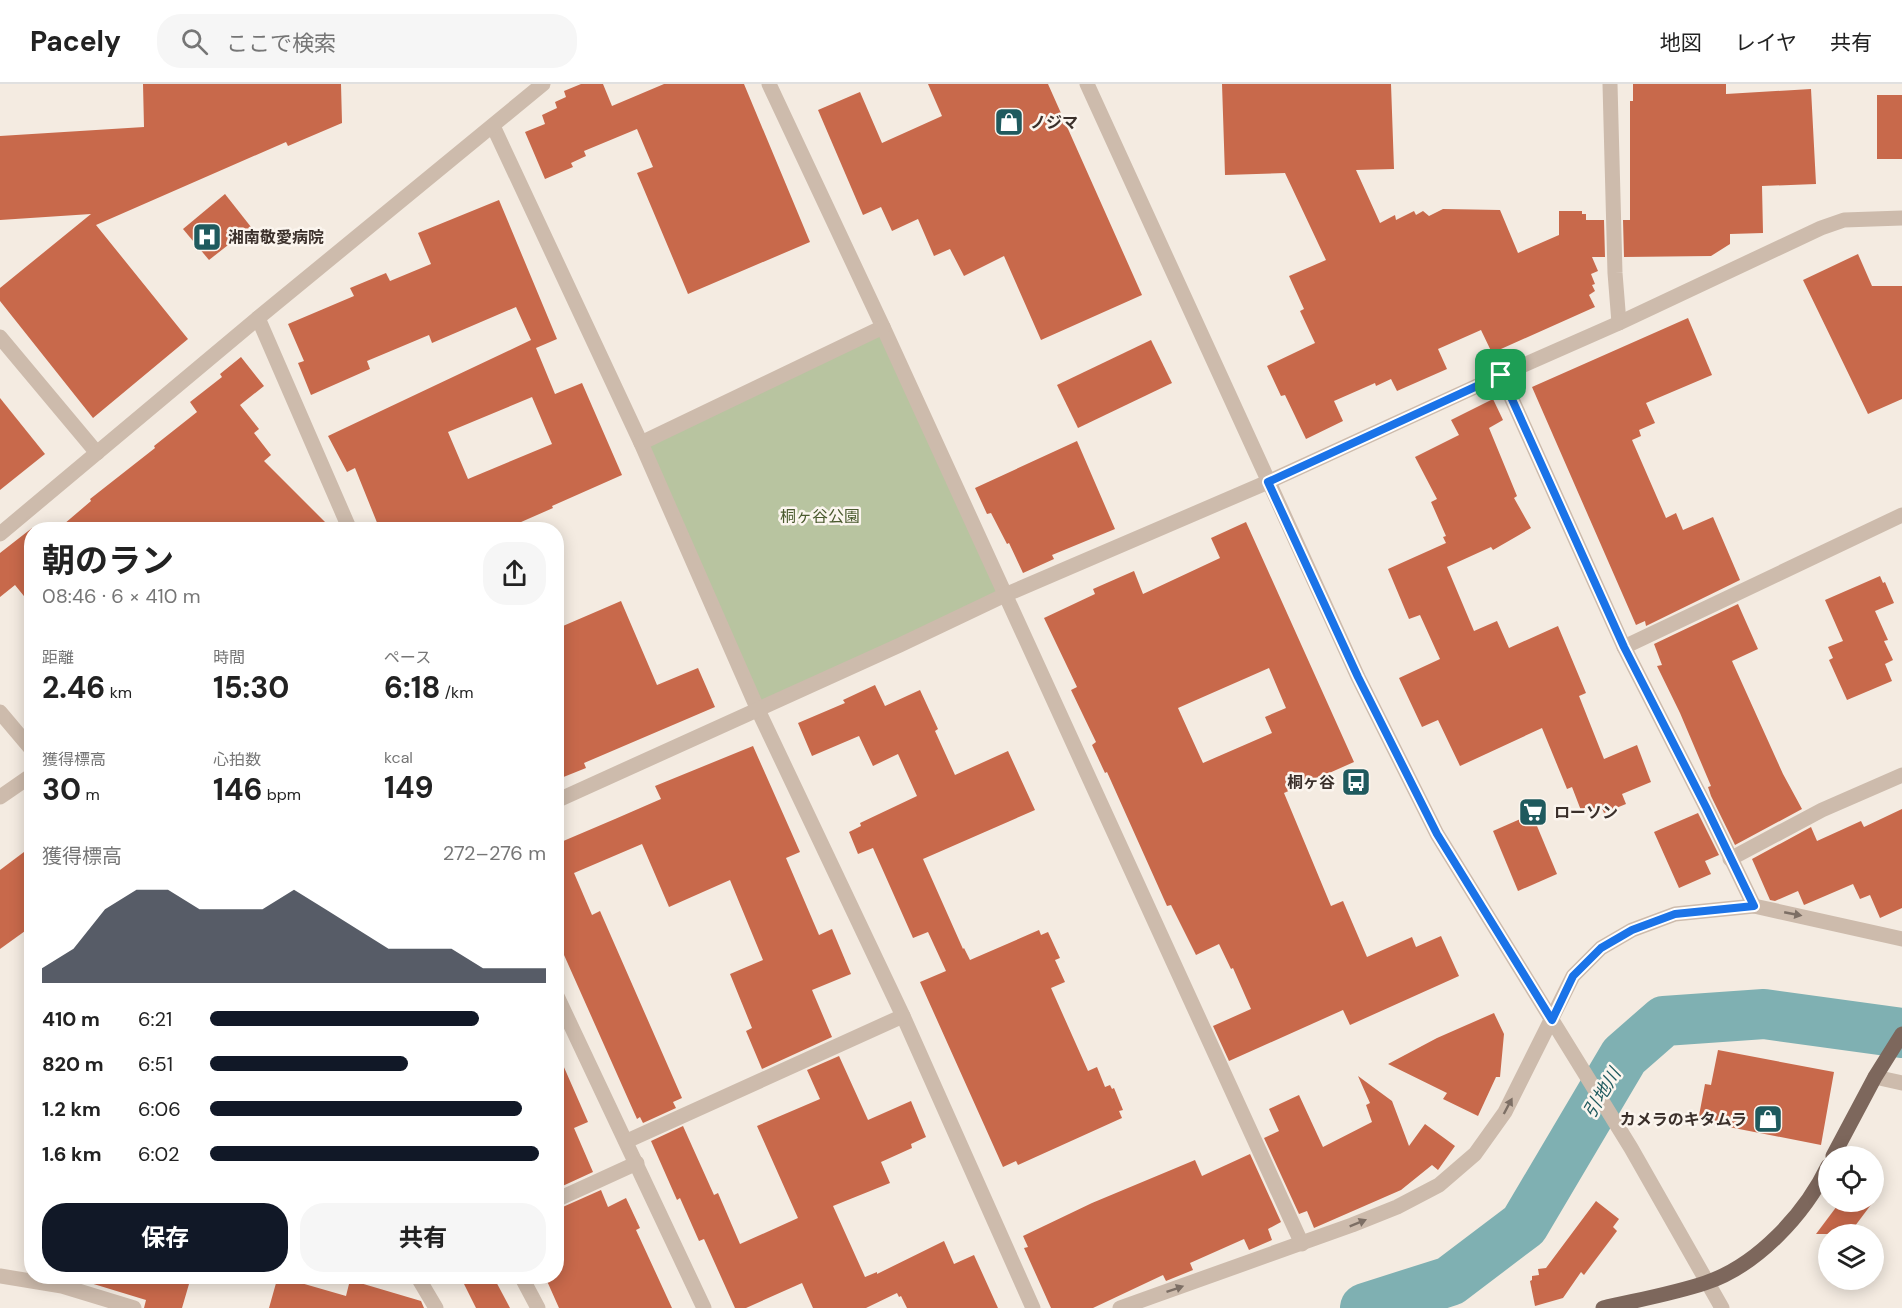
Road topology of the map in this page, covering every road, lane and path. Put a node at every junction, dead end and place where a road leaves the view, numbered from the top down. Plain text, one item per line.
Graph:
1 (543, 84) edge
2 (769, 84) edge
3 (1087, 84) edge
4 (1610, 84) edge
5 (494, 126) junction
6 (1902, 218) edge
7 (258, 318) junction
8 (1619, 323) junction
9 (883, 327) junction
10 (0, 337) edge
11 (1501, 375) junction
12 (641, 443) junction
13 (97, 453) junction
14 (1268, 482) junction
15 (1902, 515) edge
16 (347, 522) edge
17 (0, 534) edge
18 (1005, 595) junction
19 (1624, 647) junction
20 (758, 710) junction
21 (0, 712) edge
22 (24, 740) edge
23 (1902, 774) edge
24 (24, 780) edge
25 (0, 797) edge
26 (564, 797) edge
27 (1730, 859) junction
28 (1754, 906) junction
29 (1902, 939) edge
30 (564, 1011) edge
31 (903, 1016) junction
32 (1552, 1020) junction
33 (1902, 1034) edge
34 (1878, 1073) junction
35 (1902, 1083) edge
36 (627, 1141) junction
37 (1838, 1146) edge
38 (637, 1163) junction
39 (1818, 1184) edge
40 (564, 1196) edge
41 (1302, 1244) junction
42 (0, 1276) edge
43 (24, 1280) edge
44 (1706, 1283) junction
45 (50, 1284) edge
46 (422, 1284) edge
47 (525, 1284) edge
48 (134, 1308) edge
49 (436, 1308) edge
50 (538, 1308) edge
51 (704, 1308) edge
52 (1033, 1308) edge
53 (1120, 1308) edge
54 (1603, 1308) edge
55 (1722, 1308) edge

1 - 5 street
2 - 9 street
3 - 14 street
4 - 8 street
5 - 7 street
5 - 12 street
6 - 8 street
7 - 13 street
7 - 16 street
8 - 11 street
9 - 12 street
9 - 18 street
10 - 13 street
11 - 14 street
11 - 19 street
12 - 20 street
13 - 17 street
14 - 18 street
14 - 32 street
15 - 19 street
18 - 20 street
18 - 41 street
19 - 27 street
20 - 26 street
20 - 31 street
21 - 22 street
23 - 27 street
24 - 25 street
27 - 28 street
28 -> 29 street
28 - 32 street
30 - 36 street
31 - 36 street
31 - 52 street
41 -> 32 street
32 - 44 street
33 - 34 main road
34 - 35 street
34 - 37 main road
36 - 38 street
38 - 40 street
38 - 51 street
39 - 44 main road
53 -> 41 street
42 - 43 street
44 - 54 main road
44 - 55 street
45 - 48 street
46 - 49 street
47 - 50 street

